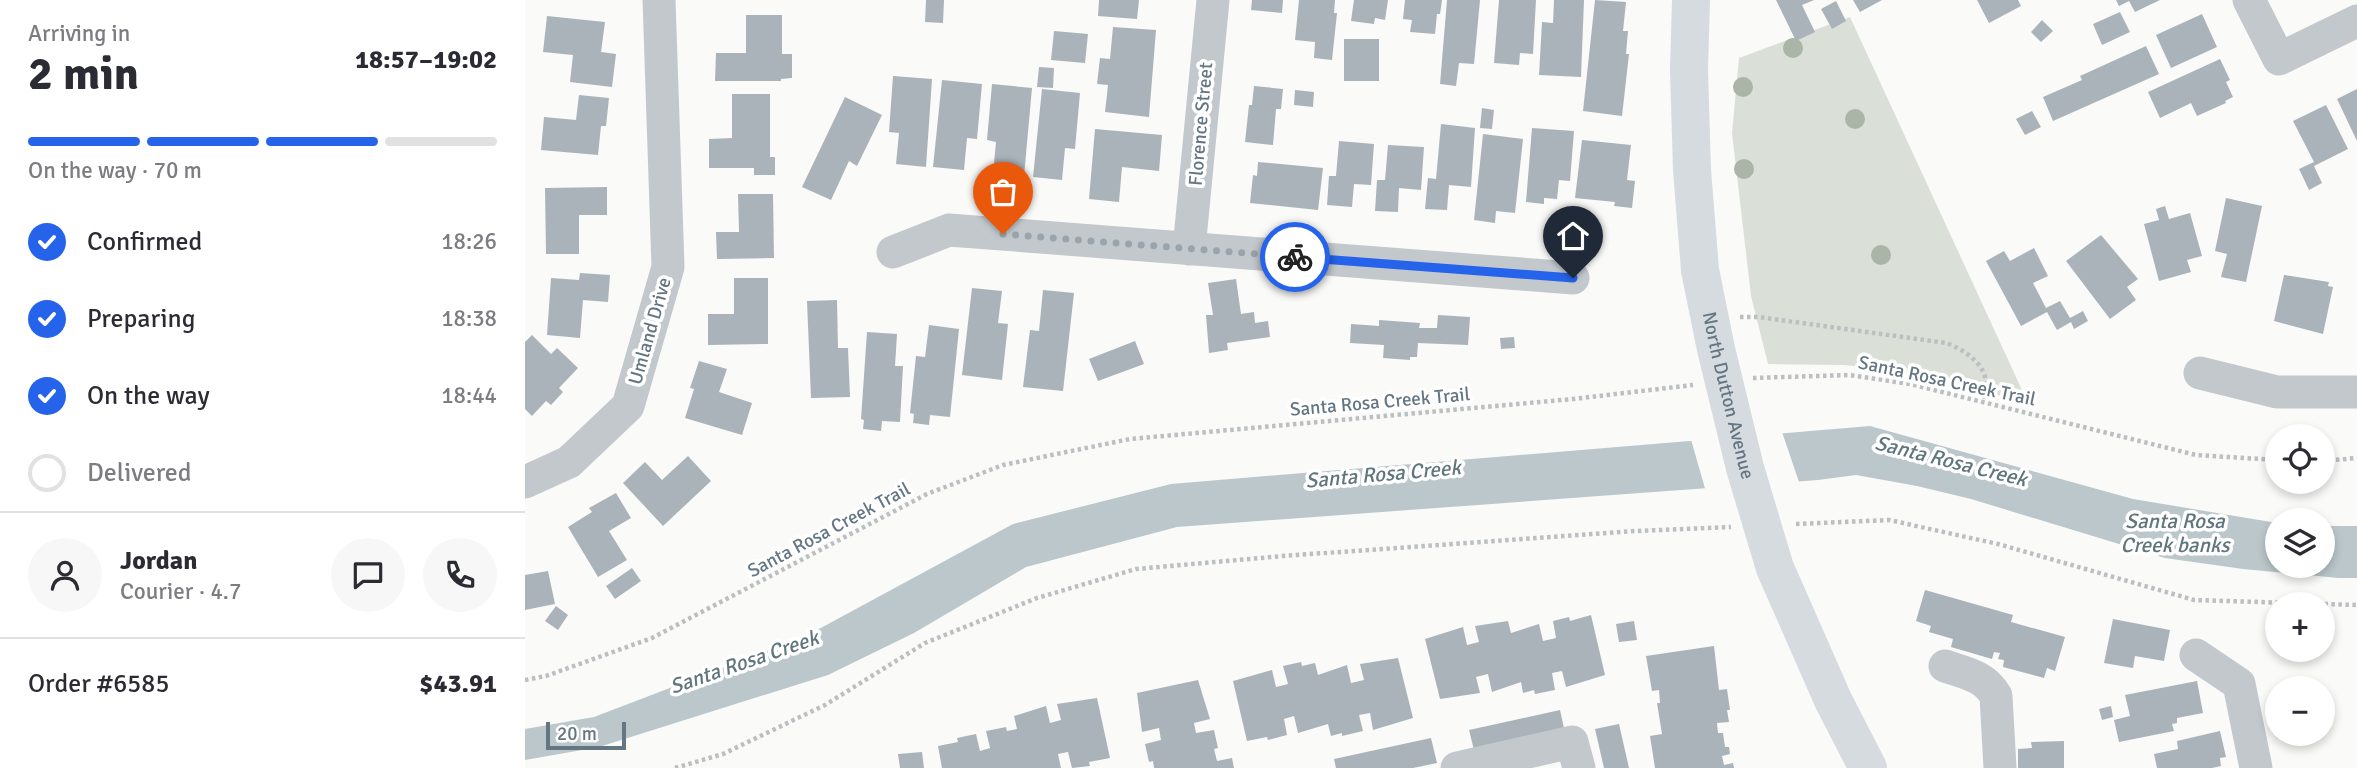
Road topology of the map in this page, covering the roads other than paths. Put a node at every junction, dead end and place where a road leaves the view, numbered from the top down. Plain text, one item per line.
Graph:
1 (659, 0) edge
2 (1213, 0) edge
3 (1691, 0) edge
4 (2249, 0) edge
5 (2357, 21) edge
6 (1189, 249) junction
7 (893, 253) dead end
8 (1573, 278) dead end
9 (2200, 373) dead end
10 (2357, 392) edge
11 (525, 482) edge
12 (2196, 655) dead end
13 (1945, 666) dead end
14 (1457, 768) edge
15 (1579, 768) edge
16 (1868, 768) edge
17 (2000, 768) edge
18 (2256, 768) edge

1 - 11 street, Umland Drive
2 - 6 street, Florence Street
3 - 16 main road, North Dutton Avenue
4 - 5 street
6 - 7 street
6 - 8 street
9 - 10 street
12 - 18 street
13 - 17 street
14 - 15 street

